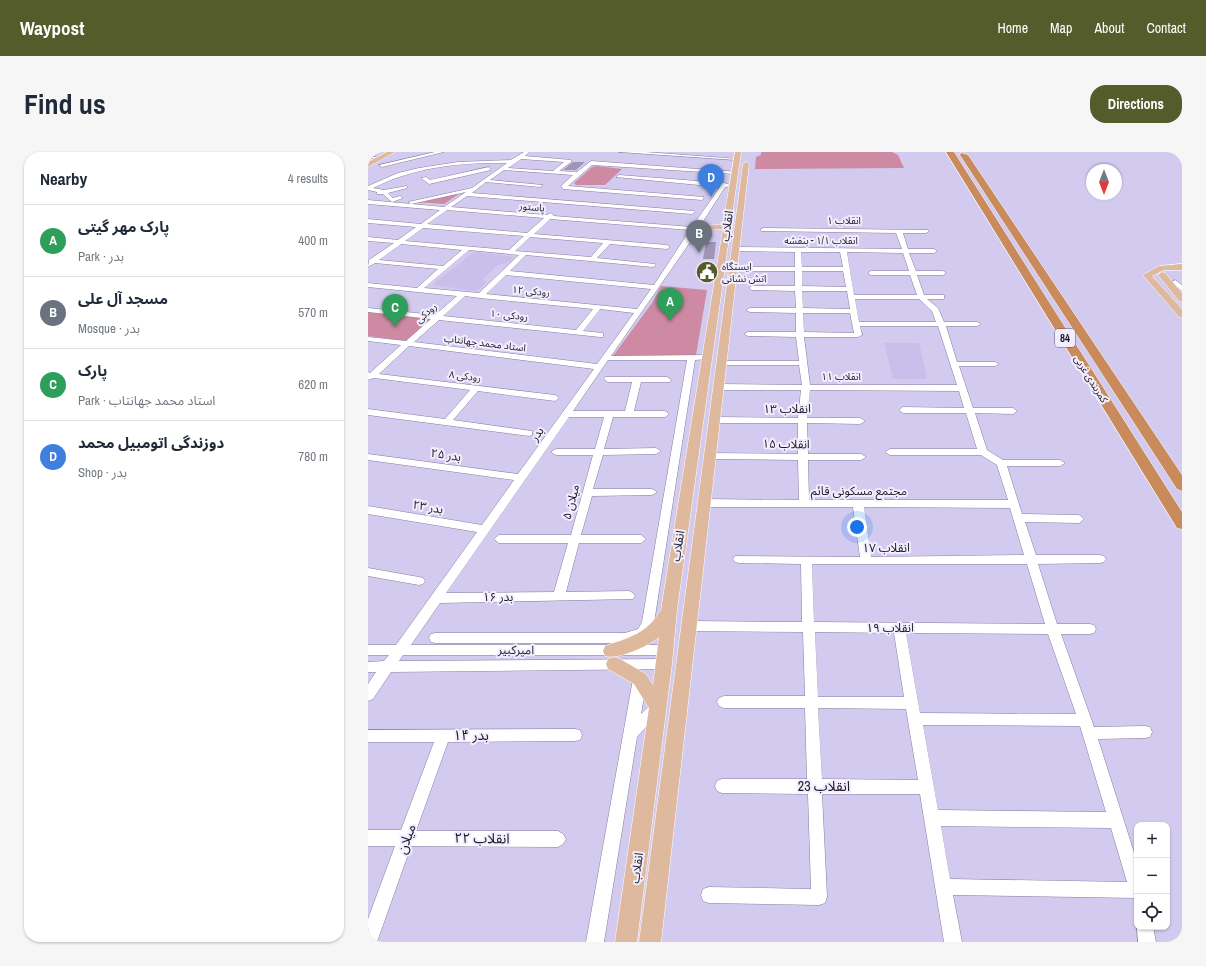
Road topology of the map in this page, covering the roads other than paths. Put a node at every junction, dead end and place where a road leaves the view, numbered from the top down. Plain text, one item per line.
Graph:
1 (393, 152) edge
2 (419, 152) edge
3 (516, 152) edge
4 (950, 152) edge
5 (962, 152) edge
6 (444, 153) edge
7 (524, 153) edge
8 (424, 156) junction
9 (675, 156) junction
10 (616, 157) edge
11 (739, 157) edge
12 (375, 159) edge
13 (404, 160) junction
14 (511, 162) junction
15 (410, 163) dead end
16 (368, 165) edge
17 (632, 165) junction
18 (487, 167) dead end
19 (665, 167) junction
20 (504, 169) junction
21 (555, 172) junction
22 (445, 174) junction
23 (577, 174) junction
24 (424, 178) dead end
25 (486, 181) junction
26 (474, 182) dead end
27 (613, 184) junction
28 (403, 185) dead end
29 (540, 185) dead end
30 (729, 186) junction
31 (368, 188) edge
32 (471, 188) junction
33 (581, 188) junction
34 (440, 190) dead end
35 (384, 192) junction
36 (576, 193) dead end
37 (467, 194) junction
38 (368, 195) edge
39 (413, 196) dead end
40 (570, 198) dead end
41 (702, 198) dead end
42 (642, 201) junction
43 (368, 202) edge
44 (565, 202) junction
45 (399, 204) junction
46 (560, 207) dead end
47 (446, 208) junction
48 (554, 212) dead end
49 (692, 212) dead end
50 (549, 217) junction
51 (368, 221) edge
52 (727, 225) junction
53 (422, 226) junction
54 (694, 229) junction
55 (763, 230) dead end
56 (899, 231) junction
57 (926, 231) dead end
58 (529, 235) junction
59 (368, 239) edge
60 (725, 239) junction
61 (826, 240) junction
62 (401, 242) junction
63 (608, 242) junction
64 (667, 247) dead end
65 (468, 248) junction
66 (735, 249) junction
67 (798, 250) junction
68 (843, 250) junction
69 (906, 250) junction
70 (934, 251) dead end
71 (510, 252) junction
72 (525, 254) junction
73 (592, 260) junction
74 (370, 262) edge
75 (653, 265) dead end
76 (1182, 267) edge
77 (444, 268) junction
78 (753, 269) dead end
79 (798, 269) junction
80 (846, 269) junction
81 (505, 272) junction
82 (1182, 272) edge
83 (871, 273) dead end
84 (914, 273) junction
85 (942, 273) dead end
86 (1147, 275) junction
87 (1162, 275) junction
88 (1175, 282) dead end
89 (368, 285) edge
90 (656, 287) junction
91 (752, 288) dead end
92 (799, 289) junction
93 (1182, 289) edge
94 (418, 290) junction
95 (850, 293) junction
96 (463, 294) junction
97 (480, 296) junction
98 (921, 297) junction
99 (941, 297) dead end
100 (1182, 299) edge
101 (598, 307) junction
102 (371, 310) edge
103 (750, 310) dead end
104 (853, 310) junction
105 (639, 311) junction
106 (799, 311) junction
107 (1182, 315) edge
108 (437, 317) junction
109 (856, 324) junction
110 (941, 324) junction
111 (977, 324) dead end
112 (578, 332) junction
113 (748, 334) dead end
114 (800, 334) junction
115 (600, 335) dead end
116 (368, 339) edge
117 (408, 344) junction
118 (707, 357) junction
119 (606, 358) junction
120 (692, 358) junction
121 (722, 359) junction
122 (803, 359) junction
123 (954, 364) junction
124 (995, 364) dead end
125 (600, 367) junction
126 (369, 377) edge
127 (608, 379) dead end
128 (637, 380) junction
129 (666, 380) dead end
130 (718, 387) junction
131 (806, 387) junction
132 (476, 388) junction
133 (963, 388) junction
134 (555, 398) dead end
135 (700, 403) junction
136 (716, 404) junction
137 (902, 410) dead end
138 (1013, 410) dead end
139 (970, 411) junction
140 (368, 412) edge
141 (567, 414) junction
142 (609, 414) junction
143 (629, 414) junction
144 (665, 414) dead end
145 (714, 420) junction
146 (802, 421) junction
147 (860, 421) dead end
148 (446, 422) junction
149 (529, 433) dead end
150 (1155, 444) junction
151 (656, 451) dead end
152 (556, 452) dead end
153 (598, 452) junction
154 (890, 452) dead end
155 (983, 452) junction
156 (710, 456) junction
157 (368, 457) edge
158 (803, 457) junction
159 (861, 457) dead end
160 (1060, 463) dead end
161 (1000, 464) junction
162 (1182, 465) edge
163 (521, 478) junction
164 (1182, 486) edge
165 (587, 492) junction
166 (652, 492) dead end
167 (704, 503) junction
168 (804, 503) junction
169 (858, 504) junction
170 (1014, 504) junction
171 (368, 510) edge
172 (1019, 518) junction
173 (1079, 519) dead end
174 (1182, 524) edge
175 (485, 529) junction
176 (499, 539) dead end
177 (575, 539) junction
178 (641, 539) dead end
179 (739, 559) dead end
180 (1100, 559) dead end
181 (806, 560) junction
182 (866, 561) junction
183 (1032, 561) junction
184 (368, 572) edge
185 (419, 581) dead end
186 (629, 596) dead end
187 (559, 597) junction
188 (437, 598) junction
189 (669, 610) junction
190 (689, 626) junction
191 (807, 627) junction
192 (899, 628) junction
193 (1052, 629) junction
194 (1090, 629) dead end
195 (435, 638) dead end
196 (400, 649) junction
197 (368, 650) edge
198 (664, 657) junction
199 (612, 658) junction
200 (389, 666) junction
201 (368, 667) edge
202 (640, 679) junction
203 (368, 695) edge
204 (724, 702) dead end
205 (810, 703) junction
206 (912, 703) junction
207 (658, 707) junction
208 (915, 720) junction
209 (1087, 726) junction
210 (1145, 732) dead end
211 (631, 734) junction
212 (575, 735) dead end
213 (368, 736) edge
214 (443, 736) junction
215 (722, 786) dead end
216 (814, 786) junction
217 (926, 787) junction
218 (932, 818) junction
219 (1117, 820) junction
220 (407, 837) junction
221 (368, 838) edge
222 (558, 839) dead end
223 (1134, 879) edge
224 (944, 887) junction
225 (1134, 889) edge
226 (709, 895) dead end
227 (1145, 930) edge
228 (368, 942) edge
229 (596, 942) edge
230 (626, 942) edge
231 (650, 942) edge
232 (953, 942) edge
233 (1147, 942) edge

1 - 12 main road
1 - 13 street
2 - 8 street
3 - 7 street
4 - 174 highway, کمربندی غربی / 84
5 - 150 highway, کمربندی غربی / 84
6 - 8 street
7 - 14 street
7 - 21 street
8 - 13 street
8 - 22 street
9 - 10 street
9 - 11 street
9 - 19 street
10 - 17 street
10 - 23 street
11 - 19 street
11 - 30 main road, انقلاب
11 - 66 main road, انقلاب
12 - 13 street
12 - 16 main road
13 - 15 street
14 - 20 street
14 - 22 street
14 - 32 street
17 - 19 street
17 - 27 street
18 - 22 street
20 - 21 street
20 - 25 street
21 - 23 street
22 - 24 street
22 - 31 street
23 - 33 street
25 - 29 street
25 - 37 street
26 - 34 street
27 - 30 street
27 - 33 street
27 - 42 street
28 - 35 street
30 - 52 main road, انقلاب
30 - 54 street, بدر
31 - 35 street
32 - 45 street
32 - 47 street
33 - 36 street
35 - 38 street
35 - 39 street
37 - 44 street
37 - 47 street
40 - 44 street
41 - 42 street
42 - 44 street
42 - 49 street
43 - 45 street, پاستور
44 - 46 street
45 - 47 street, پاستور
47 - 50 street, پاستور
47 - 53 street
48 - 50 street
50 - 54 street, پاستور
50 - 58 street
51 - 53 street
52 - 54 main road
52 - 60 main road, انقلاب
53 - 58 street
53 - 62 street
54 - 60 main road
54 - 90 street, بدر
55 - 61 street, انقلاب ۱
56 - 57 street, انقلاب ۱
56 - 61 street, انقلاب ۱
56 - 69 street
58 - 63 street
58 - 71 street
59 - 62 street
60 - 118 main road, انقلاب
61 - 67 street, انقلاب ۱/۱ - بنفشه
61 - 68 street, انقلاب ۱/۱ - بنفشه
62 - 65 street
62 - 74 street
63 - 64 street
63 - 73 street
65 - 71 street
65 - 77 street
66 - 67 street, انقلاب ۱/۱ - بنفشه
66 - 121 main road, انقلاب
67 - 79 street
68 - 69 street, انقلاب ۱/۱ - بنفشه
68 - 80 street
69 - 70 street, انقلاب ۱/۱ - بنفشه
69 - 84 street
71 - 72 street
72 - 73 street
72 - 81 street
73 - 75 street
74 - 77 street
76 - 86 main road
77 - 94 street
78 - 79 street
79 - 80 street
79 - 92 street
80 - 95 street
81 - 90 street
81 - 97 street
82 - 87 main road
83 - 84 street
84 - 85 street
84 - 98 street
86 - 87 main road
86 - 107 main road
87 - 100 main road
88 - 93 street
89 - 94 street, رودکی ۱۲
90 - 105 street, بدر
91 - 92 street
92 - 95 street
92 - 106 street
94 - 96 street, رودکی ۱۲
95 - 98 street
95 - 104 street
96 - 97 street, رودکی ۱۲
96 - 108 street, رودکی
97 - 101 street, رودکی ۱۲
98 - 99 street
98 - 110 street
101 - 105 street, رودکی ۱۲
101 - 112 street
102 - 108 street, رودکی ۱۰
103 - 106 street
104 - 106 street
104 - 109 street
105 - 119 street, بدر
106 - 114 street
108 - 112 street, رودکی ۱۰
108 - 117 street, رودکی
109 - 110 street
109 - 114 street
110 - 111 street
110 - 123 street
112 - 115 street, رودکی ۱۰
113 - 114 street
114 - 122 street
116 - 117 street, استاد محمد جهانتاب
117 - 125 street, استاد محمد جهانتاب
117 - 126 street, رودکی
118 - 120 street
118 - 135 main road, انقلاب
119 - 120 street
119 - 125 street, بدر
120 - 195 street
121 - 122 street
121 - 130 main road, انقلاب
122 - 131 street
123 - 124 street
123 - 133 street
125 - 141 street, بدر
126 - 132 street, رودکی ۸
127 - 128 street
128 - 129 street
128 - 143 street
130 - 131 street, انقلاب ۱۱
130 - 136 main road, انقلاب
131 - 133 street, انقلاب ۱۱
131 - 146 street
132 - 134 street, رودکی ۸
132 - 148 street
133 - 139 street
135 - 136 main road
135 - 189 main road, انقلاب
136 - 145 main road, انقلاب
137 - 139 street
138 - 139 street
139 - 155 street
140 - 148 street
141 - 142 street
141 - 163 street, بدر
142 - 143 street
142 - 153 street, میلان ۵
143 - 144 street
145 - 146 street, انقلاب ۱۳
145 - 156 main road, انقلاب
146 - 147 street, انقلاب ۱۳
146 - 158 street
148 - 149 street
150 - 162 highway
150 - 164 highway, کمربندی غربی / 84
151 - 153 street
152 - 153 street
153 - 165 street, میلان ۵
154 - 155 street
155 - 161 street
156 - 158 street, انقلاب ۱۵
156 - 167 main road, انقلاب
157 - 163 street, بدر ۲۵
158 - 159 street, انقلاب ۱۵
158 - 168 street
160 - 161 street
161 - 170 street
163 - 175 street, بدر
165 - 166 street
165 - 177 street, میلان ۵
167 - 168 street, مجتمع مسکونی قائم
167 - 190 main road, انقلاب
168 - 169 street, مجتمع مسکونی قائم
169 - 170 street, مجتمع مسکونی قائم
169 - 182 street
170 - 172 street
171 - 175 street, بدر ۲۳
172 - 173 street
172 - 183 street
175 - 188 street, بدر
176 - 177 street
177 - 178 street
177 - 187 street, میلان ۵
179 - 181 street, انقلاب ۱۷
180 - 183 street, انقلاب ۱۷
181 - 182 street, انقلاب ۱۷
181 - 191 street
182 - 183 street, انقلاب ۱۷
183 - 193 street
184 - 185 street
186 - 187 street, بدر ۱۶
187 - 188 street, بدر ۱۶
188 - 196 street, بدر
189 - 198 main road, انقلاب
189 - 199 main road
190 - 191 street, انقلاب ۱۹
190 - 231 main road, انقلاب
191 - 192 street, انقلاب ۱۹
191 - 205 street
192 - 193 street, انقلاب ۱۹
192 - 206 street
193 - 194 street, انقلاب ۱۹
193 - 209 street
196 - 197 street, امیرکبیر
196 - 199 street, امیرکبیر
196 - 200 street, بدر
198 - 199 street, امیرکبیر
198 - 207 main road, انقلاب
199 - 200 street, امیرکبیر
199 - 202 main road
200 - 201 street, امیرکبیر
200 - 203 street, بدر
202 - 207 main road
202 - 211 street
204 - 205 street
205 - 206 street
205 - 216 street
206 - 208 street
207 - 211 street
207 - 230 main road, انقلاب
208 - 209 street
208 - 217 street
209 - 210 street
209 - 219 street
211 - 229 street
212 - 214 street, بدر ۱۴
213 - 214 street, بدر ۱۴
214 - 220 street, میلان
215 - 216 street, انقلاب 23
216 - 217 street, انقلاب 23
216 - 226 street
217 - 218 street
218 - 219 street
218 - 224 street
219 - 223 street
220 - 221 street, انقلاب ۲۲
220 - 222 street, انقلاب ۲۲
220 - 228 street, میلان
224 - 225 street
224 - 232 street
227 - 233 street

